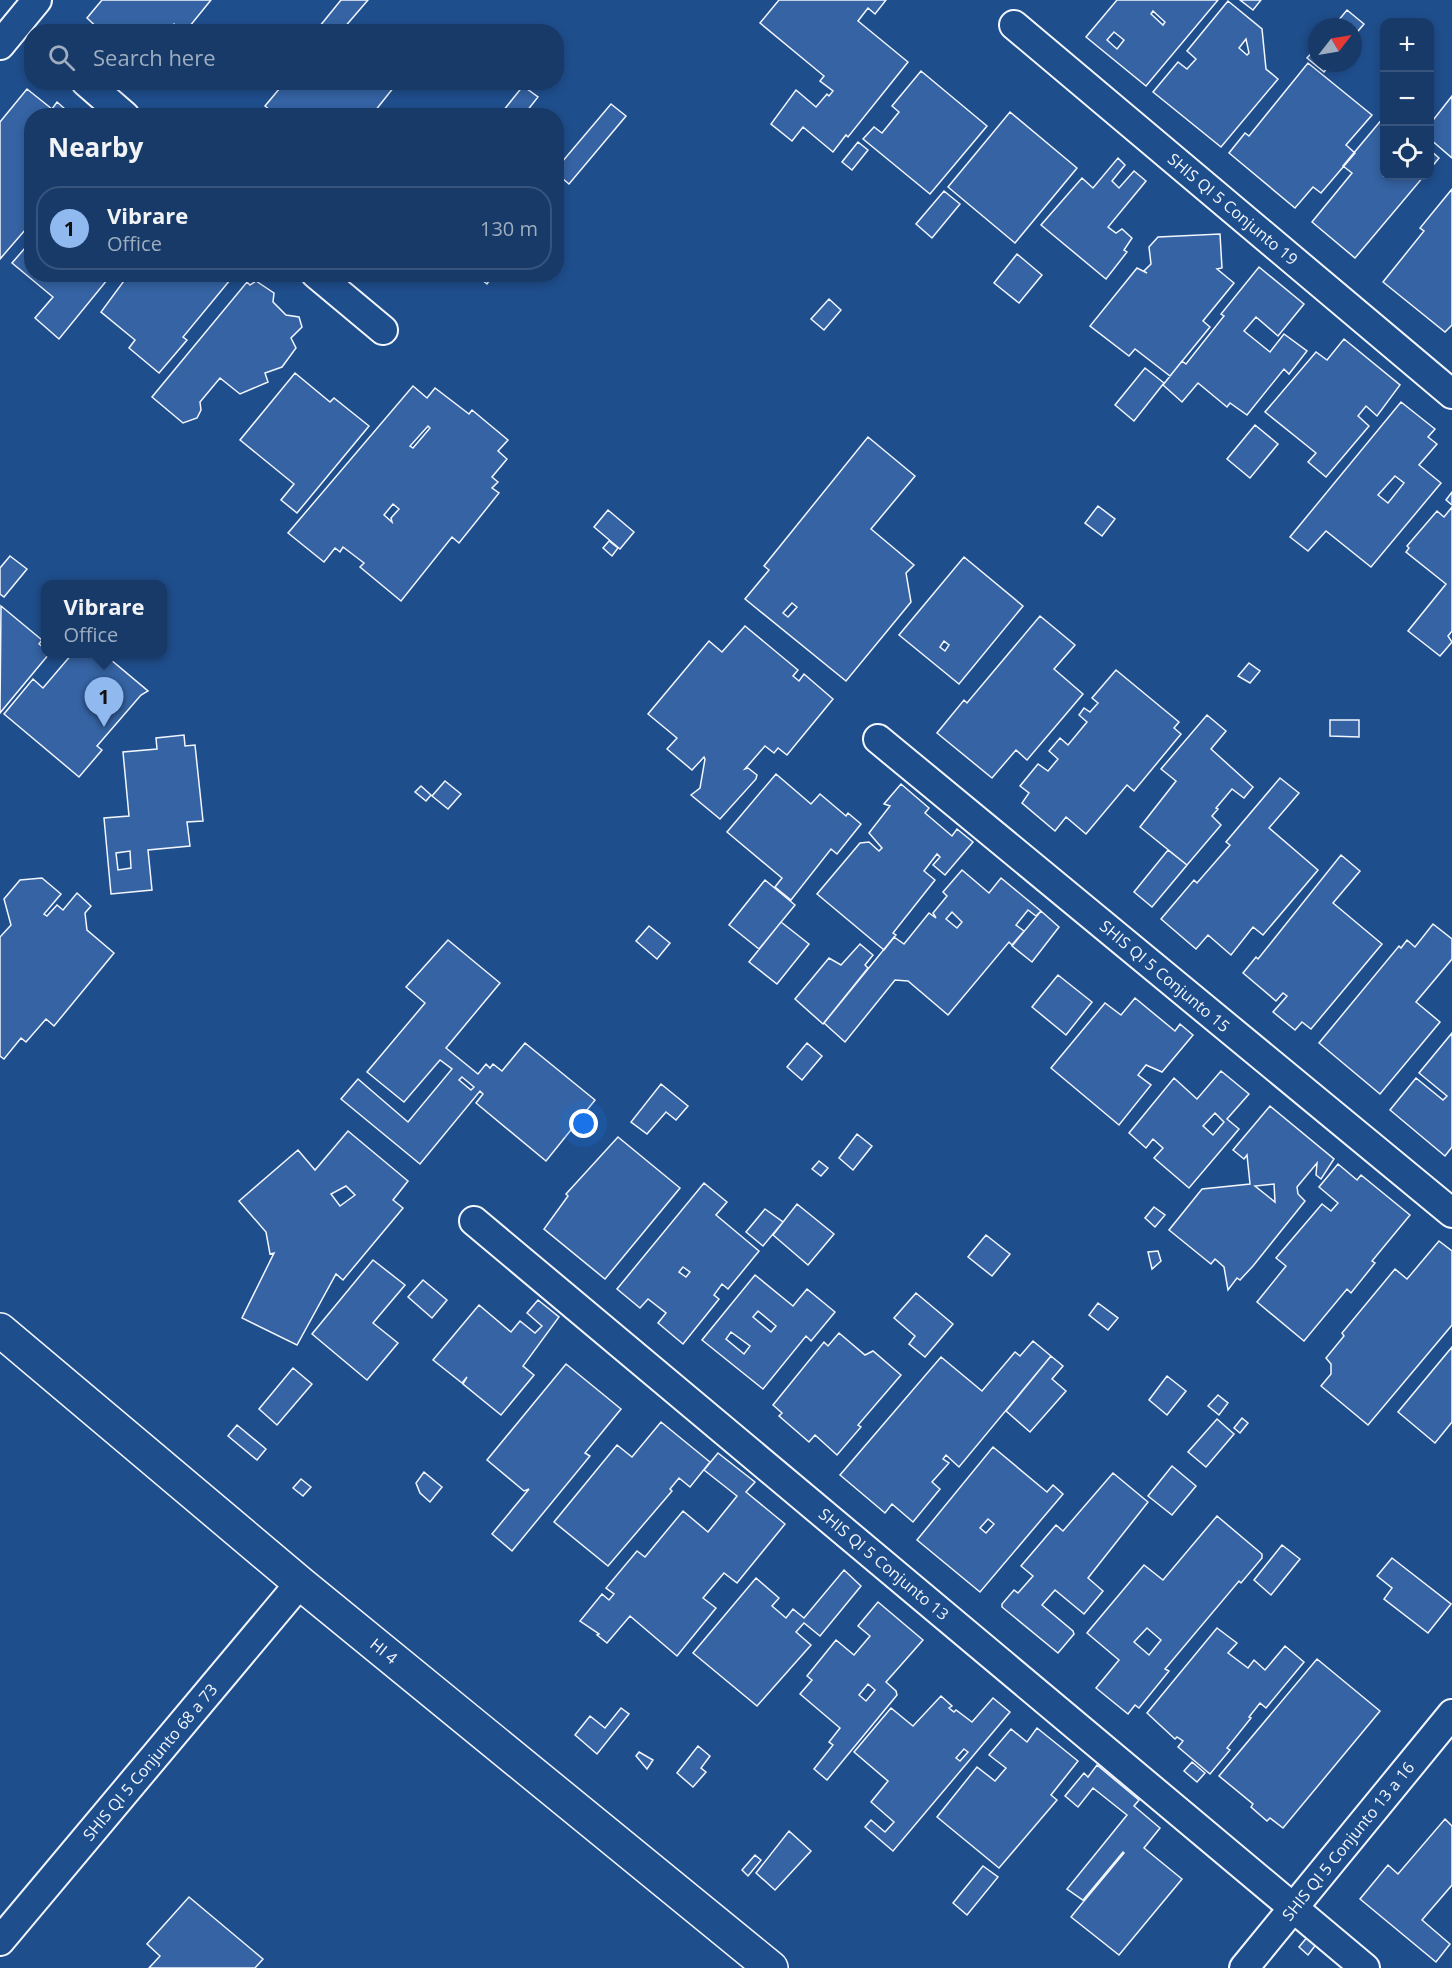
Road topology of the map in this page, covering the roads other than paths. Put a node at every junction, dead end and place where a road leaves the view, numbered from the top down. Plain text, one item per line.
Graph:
1 (37, 0) edge
2 (1014, 25) dead end
3 (16, 36) edge
4 (95, 90) edge
5 (116, 108) edge
6 (326, 282) edge
7 (383, 330) dead end
8 (1452, 394) edge
9 (878, 739) dead end
10 (1452, 1213) edge
11 (474, 1221) dead end
12 (0, 1330) edge
13 (300, 1583) junction
14 (1452, 1714) edge
15 (1293, 1908) junction
16 (0, 1941) edge
17 (771, 1968) edge
18 (1244, 1968) edge
19 (1365, 1968) edge

1 - 3 street
2 - 8 street, SHIS QI 5 Conjunto 19
4 - 5 street
6 - 7 street
9 - 10 street, SHIS QI 5 Conjunto 15
11 - 15 street, SHIS QI 5 Conjunto 13
12 - 13 street, HI 4
13 - 16 street, SHIS QI 5 Conjunto 68 a 73
13 - 17 street, HI 4
14 - 15 street, SHIS QI 5 Conjunto 13 a 16
15 - 18 street, SHIS QI 5 Conjunto 13 a 16
15 - 19 street, SHIS QI 5 Conjunto 13

